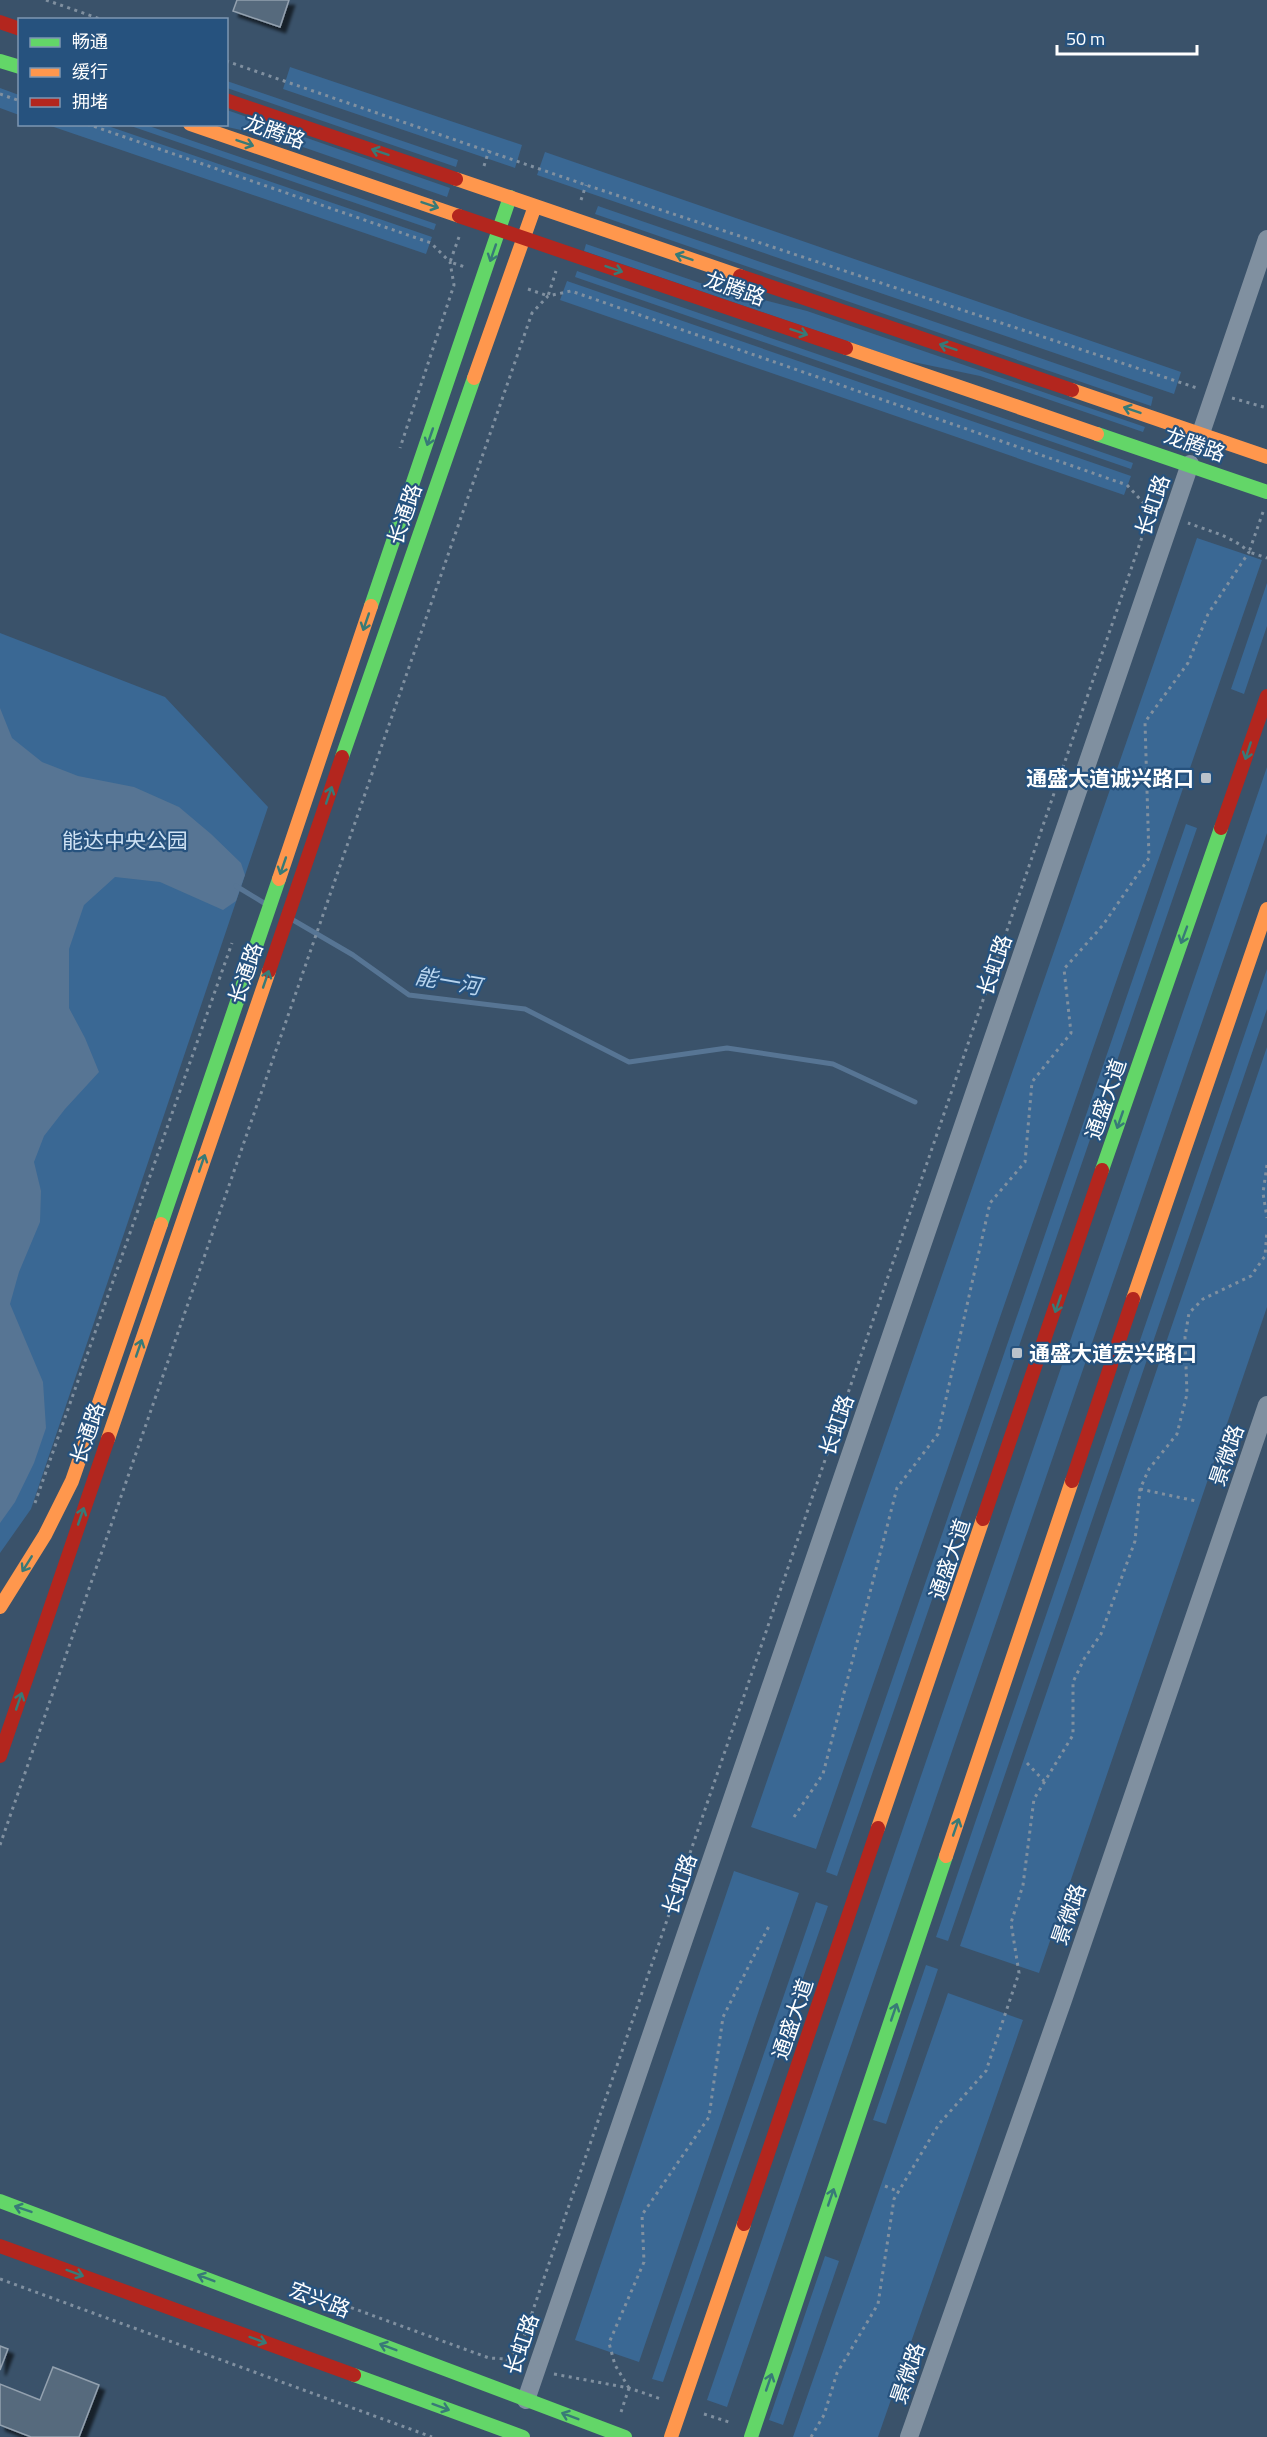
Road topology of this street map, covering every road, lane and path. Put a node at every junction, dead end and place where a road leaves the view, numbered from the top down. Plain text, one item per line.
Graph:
1 (46, 0) edge
2 (97, 18) edge
3 (0, 22) edge
4 (18, 27) edge
5 (0, 61) edge
6 (228, 62) edge
7 (18, 66) edge
8 (0, 94) edge
9 (18, 100) edge
10 (228, 101) edge
11 (93, 126) edge
12 (196, 126) edge
13 (510, 197) junction
14 (534, 206) junction
15 (501, 229) junction
16 (524, 238) junction
17 (1267, 239) edge
18 (1199, 388) dead end
19 (1221, 395) dead end
20 (1267, 408) edge
21 (1201, 433) junction
22 (398, 453) dead end
23 (1267, 457) edge
24 (1190, 464) junction
25 (1267, 492) edge
26 (1263, 509) dead end
27 (1151, 511) junction
28 (1161, 514) dead end
29 (1182, 522) dead end
30 (1249, 552) junction
31 (1267, 558) edge
32 (1267, 696) edge
33 (1267, 909) edge
34 (235, 935) dead end
35 (1267, 1165) edge
36 (1267, 1218) edge
37 (1267, 1231) edge
38 (1267, 1405) edge
39 (1262, 1438) edge
40 (1140, 1489) junction
41 (1196, 1501) dead end
42 (33, 1508) dead end
43 (0, 1607) edge
44 (0, 1756) edge
45 (1027, 1764) dead end
46 (1044, 1781) junction
47 (794, 1817) dead end
48 (0, 1845) edge
49 (770, 1924) dead end
50 (885, 2187) dead end
51 (897, 2191) junction
52 (0, 2201) edge
53 (0, 2246) edge
54 (0, 2279) edge
55 (334, 2302) dead end
56 (506, 2359) junction
57 (537, 2369) junction
58 (526, 2400) junction
59 (517, 2436) edge
60 (432, 2437) edge
61 (625, 2437) edge
62 (671, 2437) edge
63 (751, 2437) edge
64 (811, 2437) edge
65 (909, 2437) edge

1 - 2 path
3 - 4 main road
5 - 7 main road
6 - 18 path
8 - 9 path
13 -> 10 main road, 龙腾路
11 - 22 path
12 -> 15 main road, 龙腾路
13 - 14 main road, 龙腾路
13 - 15 main road, 长通路
14 - 16 main road, 长通路
21 -> 14 main road, 龙腾路
15 - 16 main road, 龙腾路
15 -> 43 main road, 长通路
16 -> 24 main road, 龙腾路
44 -> 16 main road, 长通路
17 - 21 street
19 - 20 path
21 - 23 main road, 龙腾路
24 - 25 main road, 龙腾路
24 - 57 street, 长虹路
26 - 30 path
27 - 28 path
27 - 48 path
27 - 56 path
29 - 30 path
30 - 31 path
30 - 47 path
32 -> 62 main road, 通盛大道
63 -> 33 main road
34 - 42 path
35 - 36 path
37 - 40 path
38 - 39 street, 景微路
39 - 65 street, 景微路
40 - 41 path
40 - 46 path
45 - 46 path
46 - 51 path
49 - 57 path
50 - 51 path
51 - 64 path
58 -> 52 main road, 宏兴路
53 -> 59 main road
54 - 60 path
55 - 56 path
56 - 57 path
57 - 58 street, 长虹路
61 -> 58 main road, 宏兴路

